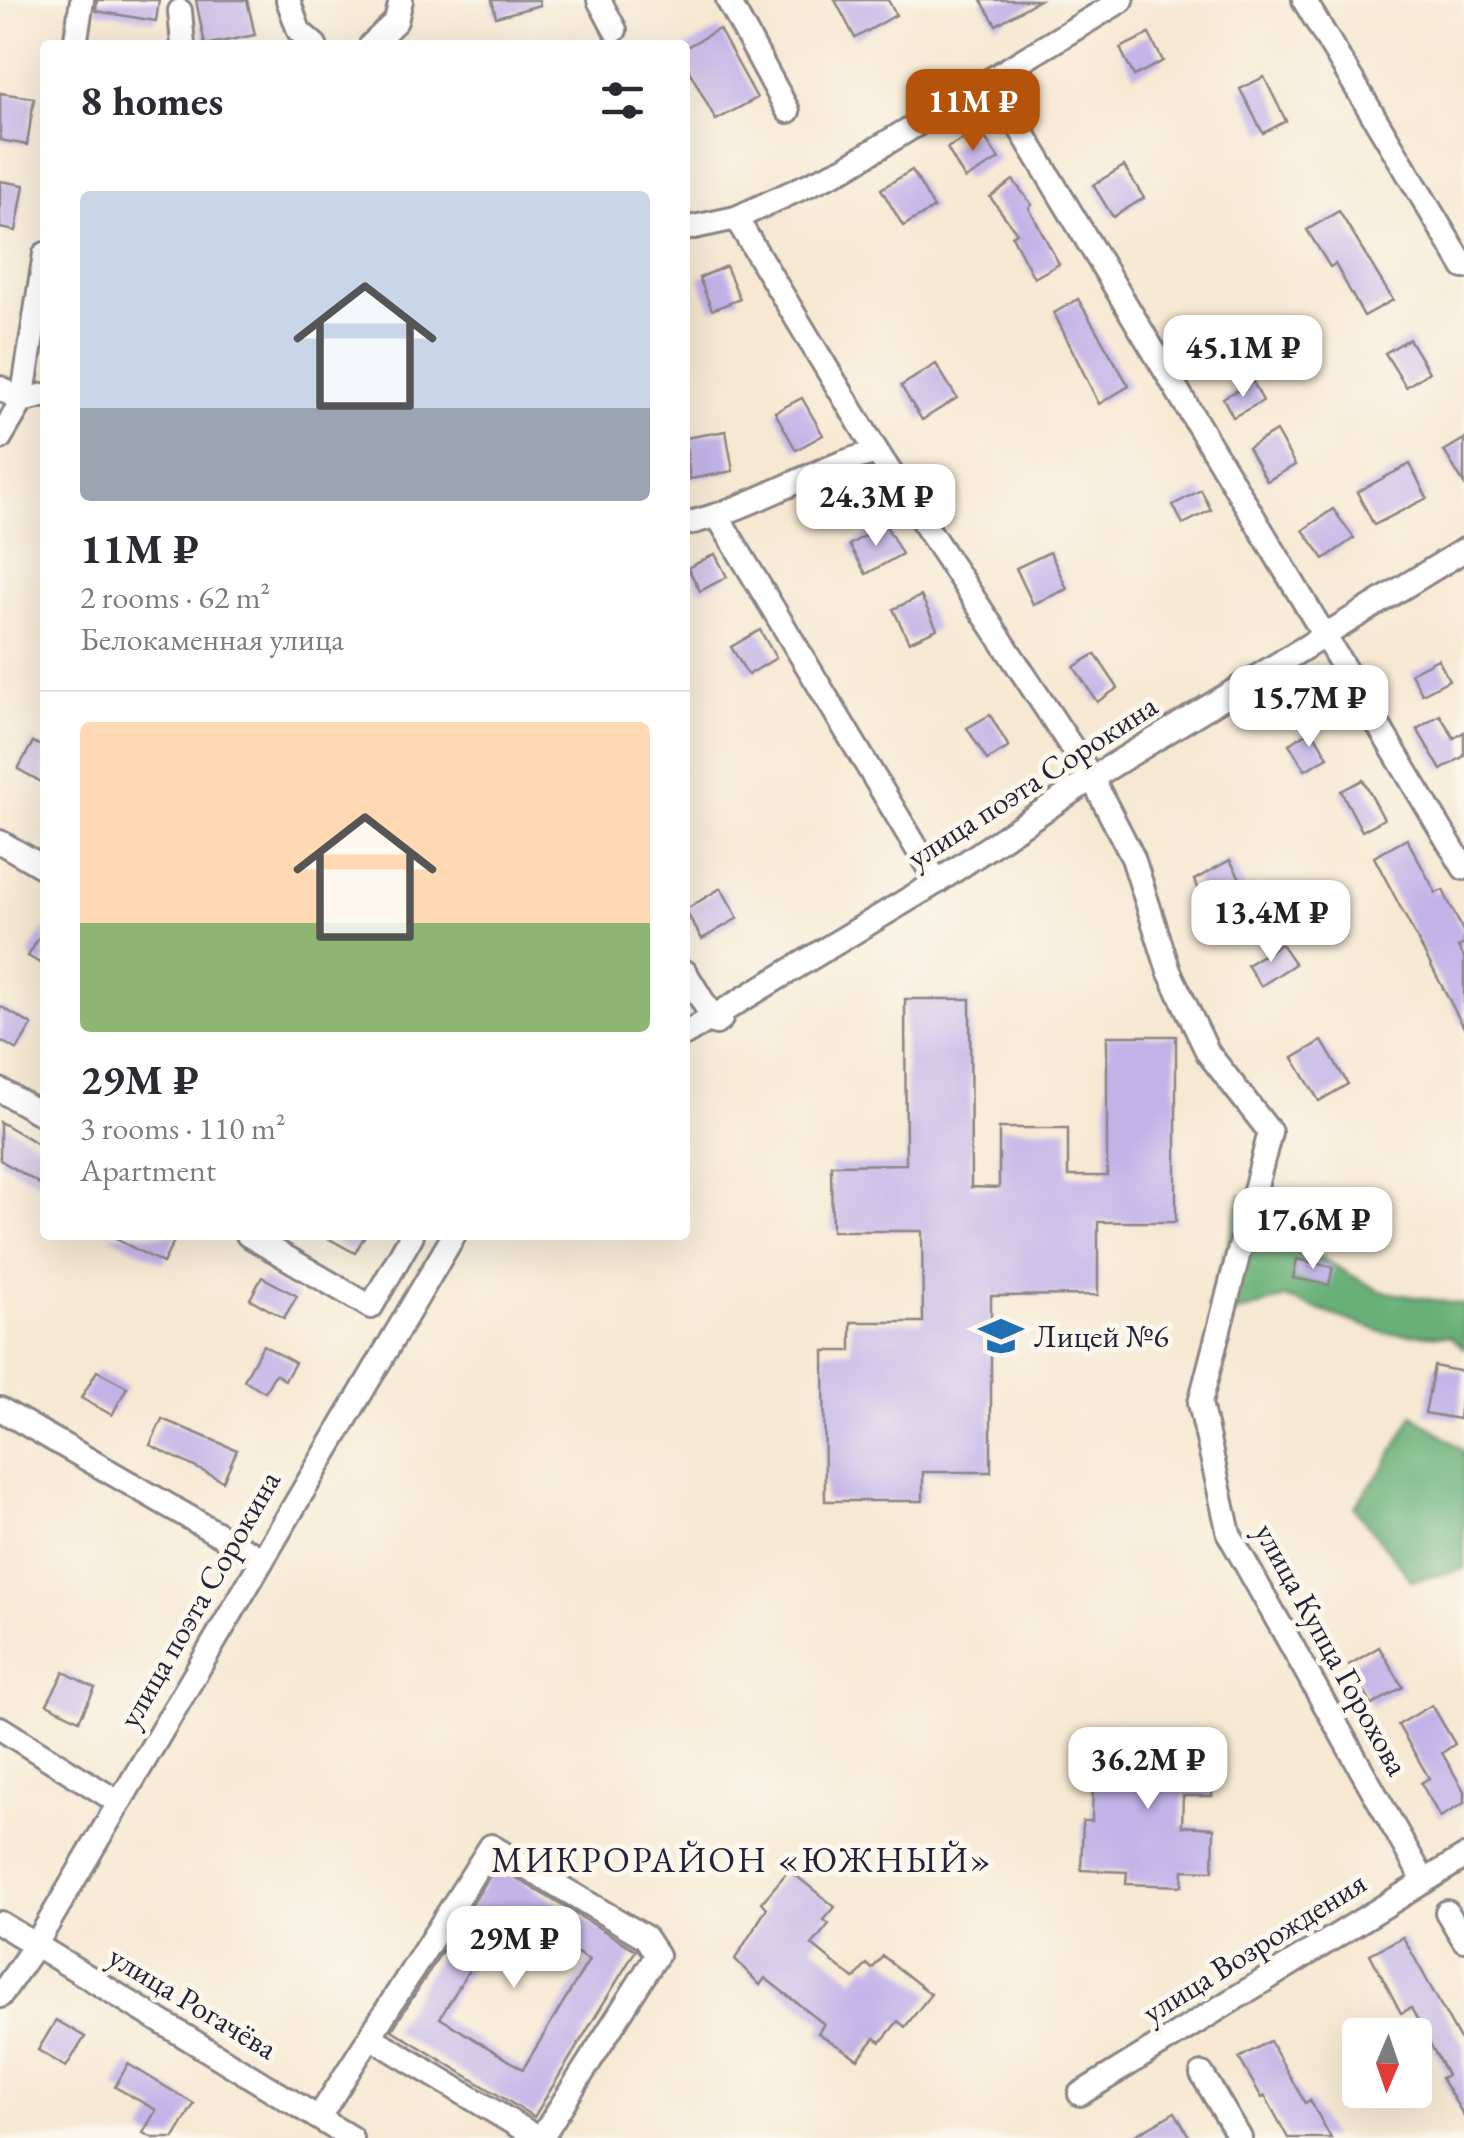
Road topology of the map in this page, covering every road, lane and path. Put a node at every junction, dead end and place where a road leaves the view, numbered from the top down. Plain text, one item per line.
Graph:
1 (82, 0) edge
2 (288, 0) edge
3 (401, 0) edge
4 (599, 0) edge
5 (728, 0) edge
6 (1304, 0) edge
7 (1112, 3) edge
8 (180, 11) dead end
9 (615, 30) dead end
10 (76, 40) edge
11 (183, 40) edge
12 (310, 40) edge
13 (376, 40) edge
14 (990, 80) junction
15 (788, 111) dead end
16 (736, 218) junction
17 (690, 228) edge
18 (1464, 267) edge
19 (40, 319) edge
20 (0, 388) edge
21 (34, 398) edge
22 (0, 438) edge
23 (876, 452) junction
24 (718, 517) junction
25 (690, 523) edge
26 (1464, 550) edge
27 (1324, 636) junction
28 (1092, 778) junction
29 (0, 842) edge
30 (40, 865) edge
31 (1464, 868) edge
32 (937, 882) junction
33 (690, 980) edge
34 (733, 1008) junction
35 (690, 1031) edge
36 (0, 1090) edge
37 (40, 1113) edge
38 (257, 1240) edge
39 (409, 1240) edge
40 (451, 1240) edge
41 (0, 1410) edge
42 (260, 1558) junction
43 (0, 1728) edge
44 (118, 1802) junction
45 (1464, 1857) edge
46 (1424, 1880) junction
47 (1447, 1912) dead end
48 (0, 1923) edge
49 (1464, 1940) edge
50 (36, 1944) junction
51 (0, 1996) edge
52 (372, 2038) junction
53 (1202, 2074) dead end
54 (1080, 2094) dead end
55 (319, 2118) junction
56 (351, 2138) edge
57 (539, 2138) edge
58 (1240, 2138) edge

1 - 10 street
2 - 12 street
3 - 13 street
4 - 9 street
5 - 15 street
6 - 18 street
7 - 14 street
8 - 11 street
14 - 16 street
14 - 27 street
16 - 17 street
16 - 23 street, улица Купца Горохова
19 - 21 street
20 - 21 street
21 - 22 street
23 - 24 street
23 - 28 street, улица Купца Горохова
24 - 25 street
24 - 32 street
26 - 27 street, улица поэта Сорокина
27 - 28 street, улица поэта Сорокина
27 - 31 street
28 - 32 street, улица поэта Сорокина
28 - 46 street, улица Купца Горохова
29 - 30 street
32 - 34 street, улица поэта Сорокина
33 - 34 street
34 - 35 street, улица поэта Сорокина
36 - 37 street
38 - 39 street
40 - 42 street, улица поэта Сорокина
41 - 42 street
42 - 44 street, улица поэта Сорокина
43 - 44 street
44 - 50 street, улица поэта Сорокина
45 - 46 street, улица Возрождения
46 - 54 street, улица Возрождения
47 - 49 street
48 - 50 street, улица Рогачёва
50 - 51 street, улица поэта Сорокина
50 - 55 street, улица Рогачёва
52 - 55 street
52 - 57 street
52 - 57 street
53 - 58 street
55 - 56 street, улица Рогачёва

